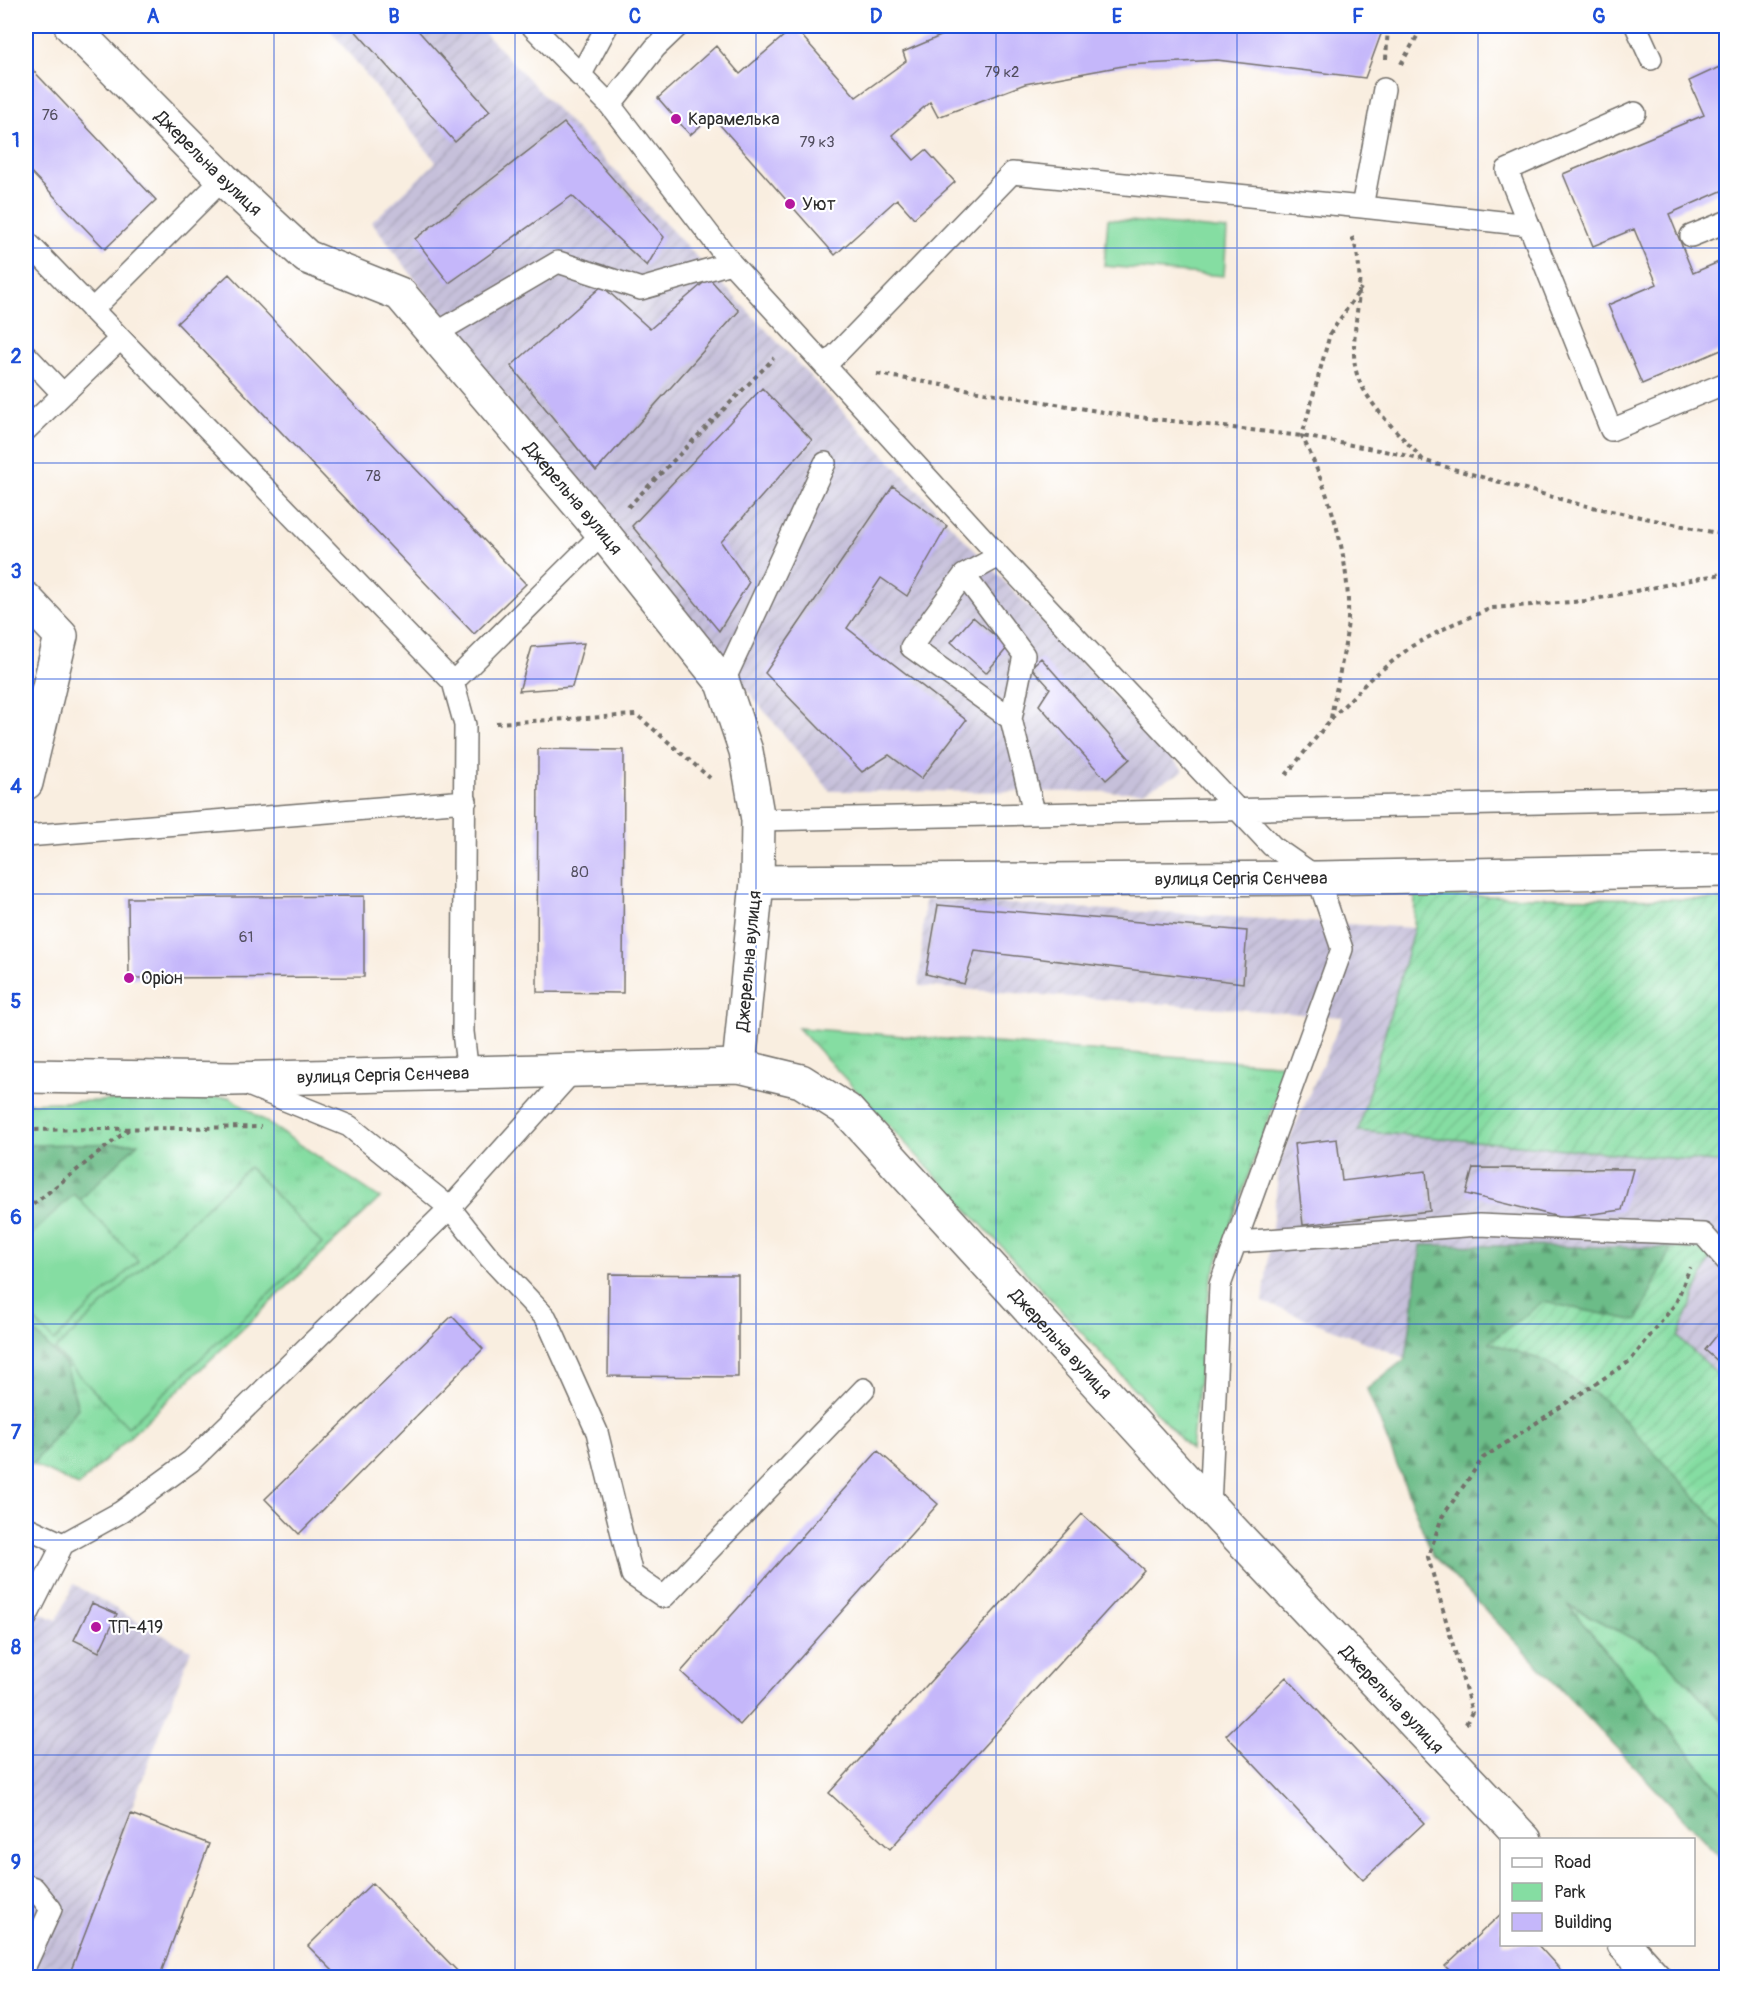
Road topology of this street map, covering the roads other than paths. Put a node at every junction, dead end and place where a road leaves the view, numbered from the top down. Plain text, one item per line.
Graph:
1 (71, 26) edge
2 (532, 26) edge
3 (607, 26) edge
4 (678, 26) edge
5 (1636, 26) edge
6 (1651, 59) dead end
7 (580, 76) junction
8 (1384, 89) road end
9 (610, 105) junction
10 (1635, 113) dead end
11 (224, 179) junction
12 (1362, 207) junction
13 (1726, 222) edge
14 (1529, 225) junction
15 (1691, 236) dead end
16 (26, 241) edge
17 (731, 263) junction
18 (92, 310) junction
19 (433, 334) junction
20 (120, 339) junction
21 (26, 355) edge
22 (825, 366) junction
23 (1726, 383) edge
24 (63, 394) junction
25 (26, 430) edge
26 (825, 463) dead end
27 (603, 533) junction
28 (999, 556) junction
29 (964, 575) junction
30 (26, 599) edge
31 (453, 682) junction
32 (723, 683) junction
33 (1011, 719) junction
34 (26, 783) edge
35 (1726, 799) edge
36 (466, 801) junction
37 (1238, 810) junction
38 (1034, 812) junction
39 (758, 820) junction
40 (26, 836) edge
41 (1726, 870) edge
42 (1318, 878) junction
43 (757, 882) junction
44 (739, 1066) junction
45 (573, 1071) junction
46 (468, 1074) junction
47 (26, 1076) edge
48 (232, 1079) junction
49 (450, 1208) junction
50 (1703, 1234) junction
51 (1238, 1242) junction
52 (1726, 1243) edge
53 (1726, 1260) edge
54 (864, 1389) dead end
55 (1210, 1507) junction
56 (26, 1527) edge
57 (63, 1544) junction
58 (26, 1618) edge
59 (1524, 1838) edge
60 (26, 1885) edge
61 (1626, 1946) edge
62 (26, 1964) edge
63 (1656, 1977) edge

1 - 11 street, Джерельна вулиця
2 - 7 lane
3 - 7 lane
4 - 9 lane
5 - 6 lane
7 - 9 lane
8 - 12 lane
9 - 17 lane
10 - 14 lane
11 - 18 lane
11 - 19 street, Джерельна вулиця
12 - 14 lane
12 - 22 lane
13 - 15 lane
14 - 23 lane
16 - 18 lane
17 - 19 lane
17 - 22 lane
18 - 20 lane
19 - 27 street, Джерельна вулиця
20 - 24 lane
20 - 31 lane
21 - 24 lane
22 - 28 lane
24 - 25 lane
26 - 32 lane
27 - 31 lane
27 - 32 street, Джерельна вулиця
28 - 29 lane
28 - 37 lane
29 - 33 lane
29 - 33 lane
30 - 34 street
31 - 36 lane
32 - 39 street, Джерельна вулиця
33 - 38 lane
35 - 37 lane
36 - 40 lane
36 - 46 lane
37 - 38 lane
37 - 42 lane
38 - 39 lane
39 - 43 street, Джерельна вулиця
41 - 42 street, вулиця Сергія Сєнчева
42 - 43 street, вулиця Сергія Сєнчева
42 - 51 lane
43 - 44 street, Джерельна вулиця
44 - 45 street, вулиця Сергія Сєнчева
44 - 55 street, Джерельна вулиця
45 - 46 street, вулиця Сергія Сєнчева
45 - 49 lane
46 - 48 street, вулиця Сергія Сєнчева
47 - 48 street, вулиця Сергія Сєнчева
48 - 49 lane
49 - 54 lane
49 - 57 lane
50 - 51 lane
50 - 52 lane
50 - 53 lane
51 - 55 lane
55 - 59 street, Джерельна вулиця
56 - 57 lane
57 - 58 lane
60 - 62 lane
61 - 63 street

